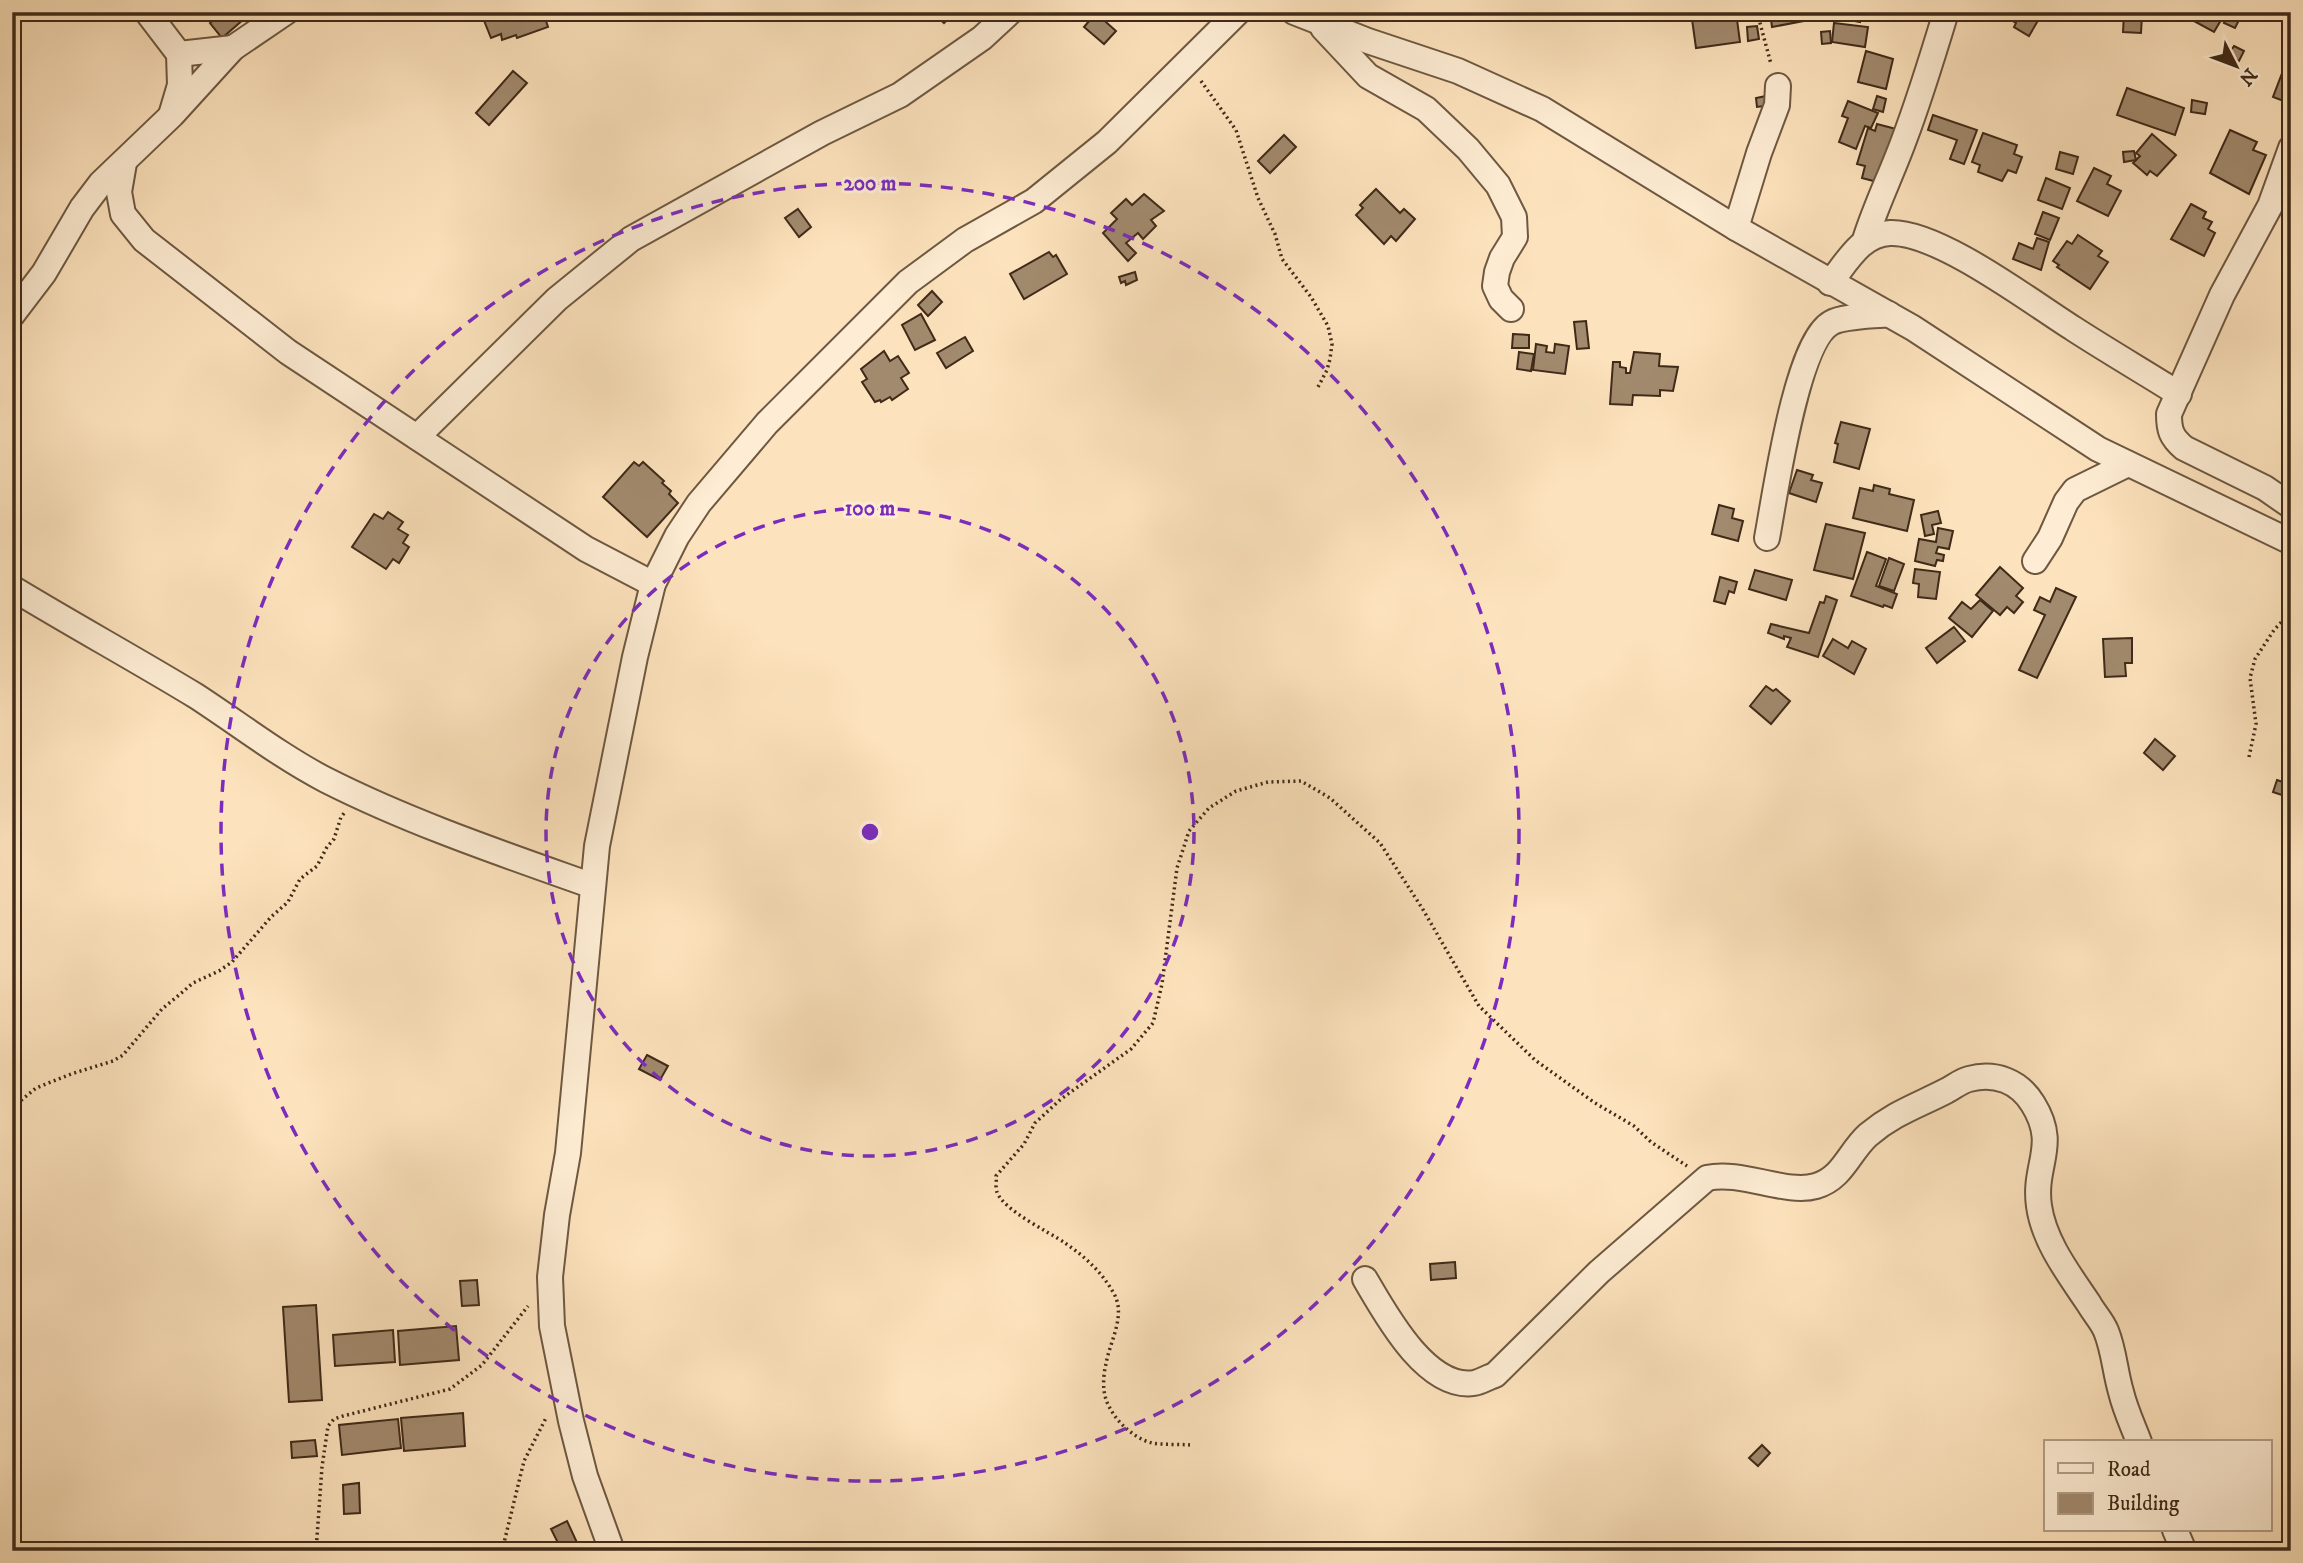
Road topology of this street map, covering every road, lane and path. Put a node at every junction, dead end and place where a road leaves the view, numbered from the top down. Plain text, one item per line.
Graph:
1 (147, 12) edge
2 (286, 12) edge
3 (1010, 12) edge
4 (1238, 12) edge
5 (1294, 12) edge
6 (1757, 12) edge
7 (1946, 12) edge
8 (1317, 23) junction
9 (233, 48) junction
10 (179, 54) junction
11 (1186, 63) junction
12 (1778, 86) joint
13 (172, 115) junction
14 (2291, 148) edge
15 (124, 163) junction
16 (1736, 228) junction
17 (1865, 240) junction
18 (1830, 283) junction
19 (1511, 309) dead end
20 (1889, 314) junction
21 (12, 315) edge
22 (1318, 387) dead end
23 (2179, 394) junction
24 (417, 437) junction
25 (2128, 464) junction
26 (2291, 506) edge
27 (1767, 538) dead end
28 (2291, 542) edge
29 (2035, 561) dead end
30 (653, 584) junction
31 (12, 588) edge
32 (2291, 612) edge
33 (2249, 757) dead end
34 (360, 794) junction
35 (593, 886) junction
36 (12, 1114) edge
37 (1707, 1178) junction
38 (550, 1277) junction
39 (1365, 1279) dead end
40 (547, 1416) dead end
41 (2137, 1440) edge
42 (1190, 1445) dead end
43 (2176, 1532) edge
44 (316, 1551) edge
45 (502, 1551) edge
46 (612, 1551) edge
47 (2184, 1551) edge

1 - 10 street
2 - 9 street
3 - 24 street
4 - 11 street
5 - 8 street
6 - 12 path
7 - 17 street
8 - 16 street
8 - 19 street
9 - 10 street
9 - 13 street
10 - 13 street
11 - 22 path
11 - 30 street
12 - 16 street
13 - 15 street
14 - 23 street
15 - 21 street
15 - 24 street
16 - 18 street
17 - 18 street
17 - 23 street
18 - 20 street
20 - 25 street
20 - 27 street
23 - 26 street
24 - 30 street
25 - 28 street
25 - 29 street
30 - 35 street
31 - 34 street
32 - 33 path
34 - 35 street
34 - 36 path
35 - 38 street
37 - 39 street
37 - 41 street
37 - 42 path
38 - 44 path
38 - 46 street
40 - 45 path
43 - 47 street

